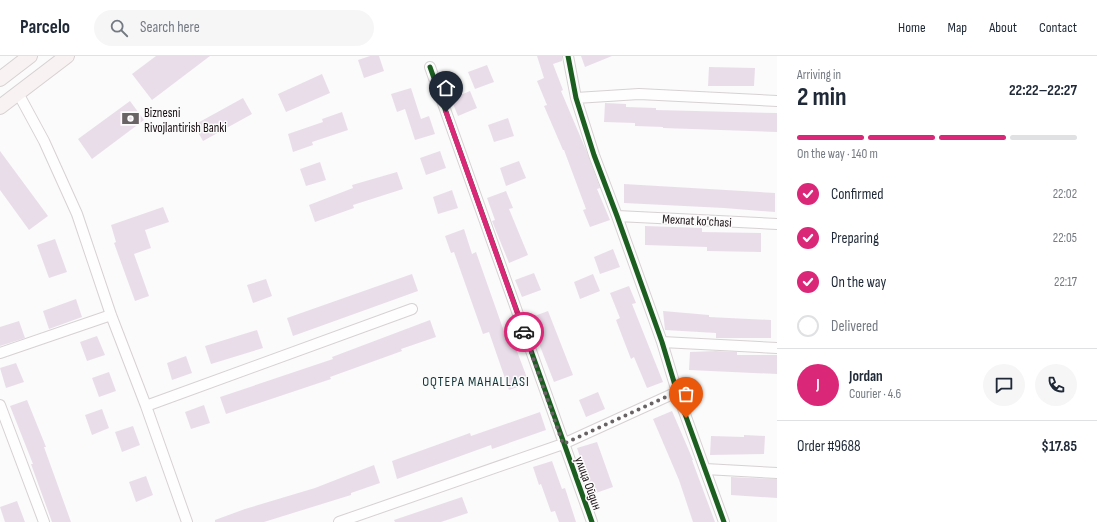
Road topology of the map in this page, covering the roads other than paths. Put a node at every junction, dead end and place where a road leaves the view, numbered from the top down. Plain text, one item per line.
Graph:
1 (30, 56) edge
2 (67, 56) edge
3 (568, 56) edge
4 (430, 67) dead end
5 (0, 79) edge
6 (18, 93) junction
7 (576, 98) junction
8 (777, 101) edge
9 (0, 107) edge
10 (617, 216) junction
11 (777, 224) edge
12 (412, 309) dead end
13 (111, 315) junction
14 (662, 342) junction
15 (777, 348) edge
16 (0, 353) edge
17 (677, 392) junction
18 (0, 405) edge
19 (146, 406) junction
20 (563, 444) junction
21 (705, 469) junction
22 (777, 474) edge
23 (44, 522) edge
24 (187, 522) edge
25 (339, 522) edge
26 (592, 522) edge
27 (724, 522) edge

1 - 5 main road
2 - 6 main road
3 - 7 street
4 - 20 street, улица Ойдин
6 - 9 main road
6 - 13 street
7 - 8 street
7 - 10 street
10 - 11 street, Mexnat ko'chasi
10 - 14 street
12 - 19 street
13 - 16 street
13 - 19 street
14 - 15 street
14 - 17 street
17 - 20 street
17 - 21 street
18 - 23 street
19 - 24 street
20 - 25 street
20 - 26 street, улица Ойдин
21 - 22 street
21 - 27 street

